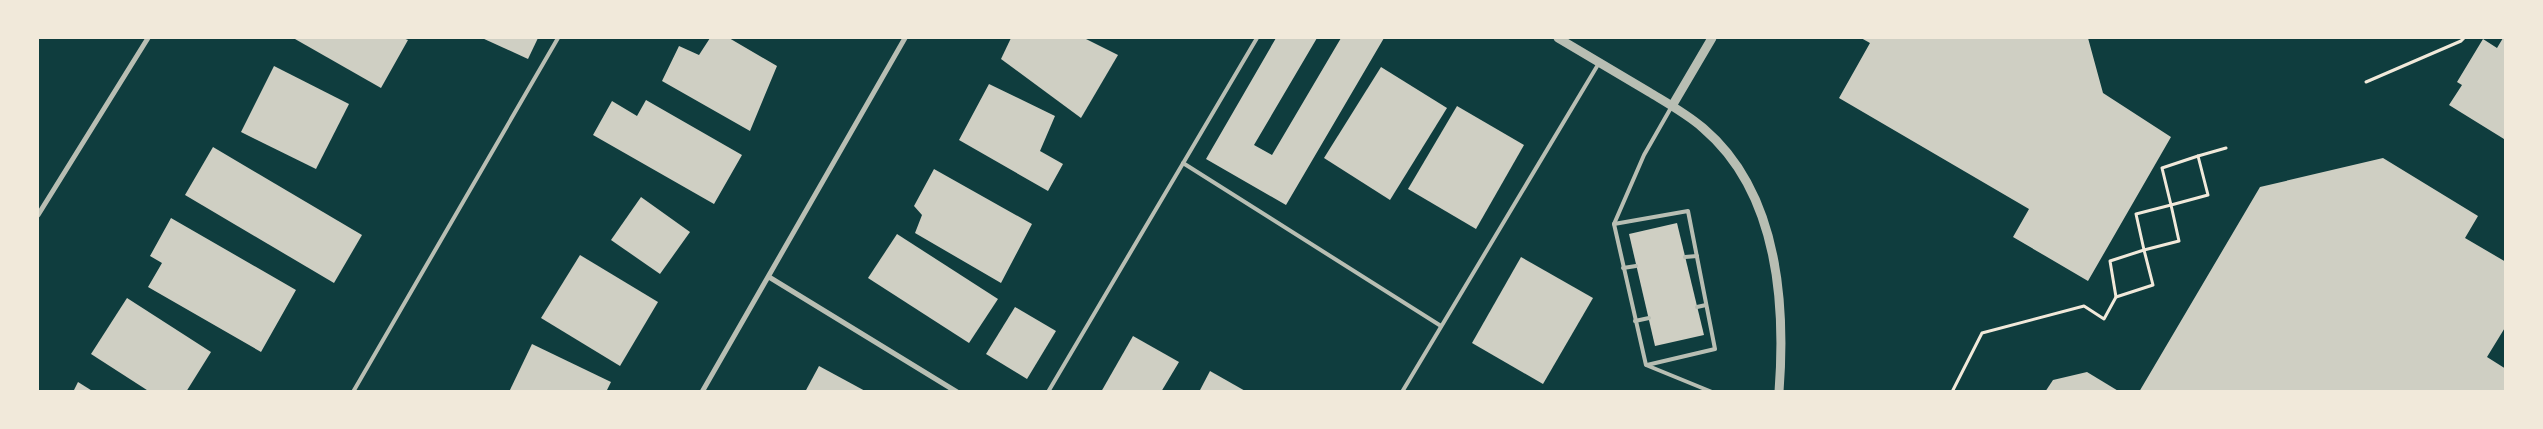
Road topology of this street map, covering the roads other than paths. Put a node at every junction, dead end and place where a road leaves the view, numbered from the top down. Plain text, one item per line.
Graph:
1 (148, 38) edge
2 (558, 38) edge
3 (904, 38) edge
4 (1257, 38) edge
5 (1558, 38) edge
6 (1712, 38) edge
7 (1600, 63) junction
8 (1672, 106) junction
9 (1183, 163) junction
10 (38, 216) edge
11 (1614, 224) junction
12 (1697, 256) junction
13 (1685, 257) dead end
14 (1636, 266) dead end
15 (1623, 268) junction
16 (769, 277) junction
17 (1706, 305) junction
18 (1697, 307) dead end
19 (1649, 318) dead end
20 (1635, 322) junction
21 (1441, 326) junction
22 (1646, 365) junction
23 (352, 392) edge
24 (702, 392) edge
25 (957, 392) edge
26 (1048, 392) edge
27 (1402, 392) edge
28 (1712, 392) edge
29 (1779, 392) edge

1 - 10 street
2 - 23 lane
3 - 16 street
4 - 9 lane
5 - 7 street
6 - 8 street
7 - 8 street
7 - 21 lane
8 - 11 lane
8 - 29 street
9 - 21 lane
9 - 26 lane
11 - 12 lane
11 - 15 lane
12 - 13 lane
12 - 17 lane
14 - 15 lane
15 - 20 lane
16 - 24 street
16 - 25 street
17 - 18 lane
17 - 22 lane
19 - 20 lane
20 - 22 lane
21 - 27 lane
22 - 28 lane

